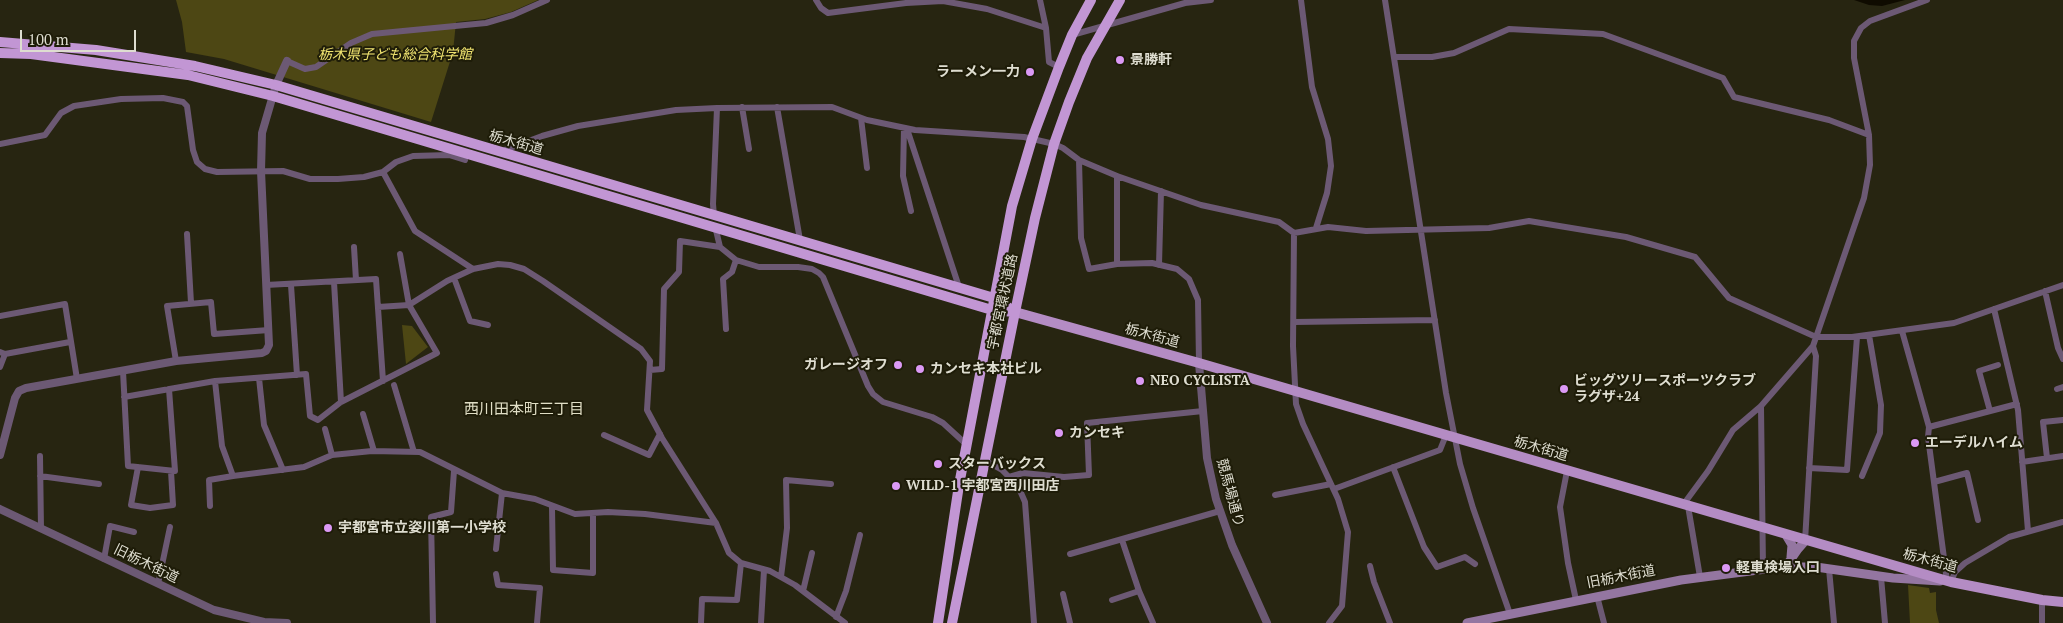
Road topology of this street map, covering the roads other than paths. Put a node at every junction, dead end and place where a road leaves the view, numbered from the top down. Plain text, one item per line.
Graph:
1 (547, 0) edge
2 (816, 0) edge
3 (1040, 0) edge
4 (1091, 0) edge
5 (1120, 0) edge
6 (1211, 0) edge
7 (1301, 0) edge
8 (1385, 0) edge
9 (1927, 0) edge
10 (1105, 26) junction
11 (1046, 28) junction
12 (1072, 34) junction
13 (0, 42) edge
14 (0, 53) edge
15 (1394, 57) junction
16 (287, 61) joint
17 (1059, 67) junction
18 (276, 85) junction
19 (273, 96) junction
20 (777, 107) junction
21 (717, 108) junction
22 (742, 108) junction
23 (861, 118) junction
24 (906, 128) junction
25 (1869, 135) junction
26 (1032, 139) junction
27 (0, 144) edge
28 (1054, 144) junction
29 (749, 149) dead end
30 (499, 152) junction
31 (464, 160) dead end
32 (1079, 160) junction
33 (867, 168) dead end
34 (261, 172) junction
35 (383, 172) junction
36 (1117, 176) junction
37 (1161, 191) junction
38 (911, 211) dead end
39 (714, 215) junction
40 (715, 226) junction
41 (1316, 228) junction
42 (1421, 229) junction
43 (1294, 232) junction
44 (187, 234) dead end
45 (800, 240) junction
46 (354, 247) dead end
47 (720, 247) junction
48 (400, 254) dead end
49 (736, 260) junction
50 (1117, 264) junction
51 (1159, 265) junction
52 (473, 270) junction
53 (454, 278) junction
54 (356, 280) junction
55 (334, 282) junction
56 (266, 285) junction
57 (291, 285) junction
58 (2063, 285) edge
59 (959, 287) junction
60 (2044, 291) junction
61 (994, 298) junction
62 (191, 303) junction
63 (408, 304) junction
64 (378, 307) junction
65 (1994, 309) junction
66 (992, 310) junction
67 (1015, 312) junction
68 (0, 316) edge
69 (1436, 320) junction
70 (1294, 322) junction
71 (488, 325) dead end
72 (726, 329) dead end
73 (268, 330) junction
74 (1902, 331) junction
75 (1869, 335) junction
76 (1816, 337) junction
77 (1857, 337) junction
78 (70, 342) junction
79 (1813, 346) junction
80 (2, 353) edge
81 (2063, 359) edge
82 (176, 361) junction
83 (1199, 363) junction
84 (1998, 365) dead end
85 (0, 367) edge
86 (650, 370) junction
87 (123, 371) junction
88 (297, 375) junction
89 (259, 378) junction
90 (77, 379) junction
91 (215, 380) junction
92 (383, 381) junction
93 (394, 385) dead end
94 (170, 389) junction
95 (1296, 391) junction
96 (124, 397) junction
97 (341, 402) junction
98 (2017, 404) junction
99 (1761, 406) junction
100 (1203, 410) junction
101 (1990, 411) junction
102 (363, 414) dead end
103 (2063, 420) edge
104 (4, 426) edge
105 (1928, 427) junction
106 (325, 429) dead end
107 (604, 434) dead end
108 (660, 434) junction
109 (1450, 437) junction
110 (967, 445) junction
111 (374, 451) junction
112 (414, 452) junction
113 (0, 455) edge
114 (332, 455) junction
115 (40, 456) dead end
116 (2063, 456) edge
117 (2047, 458) junction
118 (986, 461) junction
119 (2022, 462) junction
120 (138, 467) junction
121 (1393, 467) junction
122 (1809, 468) junction
123 (171, 470) junction
124 (283, 470) junction
125 (454, 471) junction
126 (1567, 471) junction
127 (40, 476) junction
128 (233, 476) junction
129 (1862, 476) dead end
130 (1009, 477) junction
131 (1934, 482) junction
132 (99, 484) dead end
133 (831, 484) dead end
134 (1332, 486) junction
135 (502, 493) junction
136 (1275, 495) dead end
137 (210, 506) dead end
138 (552, 506) junction
139 (1685, 506) junction
140 (0, 509) edge
141 (1220, 511) junction
142 (593, 514) junction
143 (1978, 520) dead end
144 (716, 522) junction
145 (2063, 522) edge
146 (170, 527) dead end
147 (1763, 527) junction
148 (41, 528) junction
149 (2028, 531) junction
150 (134, 532) dead end
151 (860, 535) dead end
152 (1786, 535) junction
153 (1122, 540) junction
154 (1805, 541) junction
155 (496, 549) dead end
156 (812, 553) dead end
157 (1070, 554) dead end
158 (104, 559) junction
159 (741, 563) junction
160 (1475, 564) dead end
161 (1785, 564) junction
162 (1370, 566) dead end
163 (1763, 569) junction
164 (1830, 569) junction
165 (764, 570) junction
166 (496, 574) dead end
167 (781, 577) junction
168 (1700, 577) junction
169 (1881, 577) junction
170 (1949, 581) junction
171 (158, 584) junction
172 (1139, 591) junction
173 (803, 592) junction
174 (1063, 594) dead end
175 (1597, 596) junction
176 (1112, 600) dead end
177 (1576, 600) junction
178 (2042, 600) junction
179 (2063, 602) edge
180 (1510, 614) junction
181 (836, 617) junction
182 (287, 623) edge
183 (433, 623) edge
184 (537, 623) edge
185 (701, 623) edge
186 (761, 623) edge
187 (845, 623) edge
188 (938, 623) edge
189 (952, 623) edge
190 (1034, 623) edge
191 (1070, 623) edge
192 (1153, 623) edge
193 (1267, 623) edge
194 (1329, 623) edge
195 (1390, 623) edge
196 (1467, 623) edge
197 (1604, 623) edge
198 (1834, 623) edge
199 (1885, 623) edge
200 (2042, 623) edge

1 - 16 street
2 - 11 street
3 - 11 street
4 - 12 highway, 宇都宮環状道路
5 - 10 highway, 宇都宮環状道路
6 - 10 street
7 - 41 street
8 - 15 street
9 - 25 street
10 - 12 street
10 - 28 highway, 宇都宮環状道路
11 - 17 street
12 - 17 highway, 宇都宮環状道路
13 - 18 highway, 栃木街道
14 - 19 highway, 栃木街道
15 - 25 street
15 - 42 street
16 - 18 street
17 - 26 highway, 宇都宮環状道路
18 - 19 street
18 - 30 highway, 栃木街道
19 - 34 street
19 - 40 highway, 栃木街道
20 - 22 street
20 - 23 street
20 - 45 street
21 - 22 street
21 - 30 street
21 - 39 street
22 - 29 street
23 - 24 street
23 - 33 street
24 - 26 street
24 - 38 street
24 - 59 street
25 - 76 street
26 - 28 street
26 - 61 highway, 宇都宮環状道路
27 - 34 street
28 - 32 street
28 - 67 highway, 宇都宮環状道路
30 - 39 highway, 栃木街道
31 - 35 street
32 - 36 street
32 - 50 street
34 - 35 street
34 - 56 street
35 - 52 street
36 - 37 street
36 - 50 street
37 - 43 street
37 - 51 street
39 - 40 street
39 - 45 highway, 栃木街道
40 - 47 street
40 - 66 highway, 栃木街道
41 - 42 street
41 - 43 street
42 - 69 street
42 - 76 street
43 - 70 street
44 - 62 street
45 - 59 highway, 栃木街道
46 - 54 street
47 - 49 street
47 - 86 street
48 - 63 street
49 - 72 street
49 - 110 street
50 - 51 street
51 - 83 street
52 - 53 street
52 - 86 street
53 - 63 street
53 - 71 street
54 - 55 street
54 - 64 street
55 - 57 street
55 - 97 street
56 - 57 street
56 - 73 street
57 - 88 street
58 - 60 street
59 - 61 highway, 栃木街道
60 - 65 street
60 - 81 street
61 - 66 highway, 宇都宮環状道路
61 - 67 highway, 栃木街道
62 - 73 street
62 - 82 street
63 - 64 street
63 - 92 street
64 - 92 street
65 - 74 street
65 - 98 street
66 - 67 highway, 栃木街道
66 - 110 highway, 宇都宮環状道路
67 - 83 main road, 栃木街道
67 - 118 highway, 宇都宮環状道路
68 - 78 street
69 - 70 street
69 - 109 street
70 - 95 street
73 - 82 street
74 - 75 street
74 - 105 street
75 - 77 street
75 - 129 street
76 - 77 street
76 - 79 street
77 - 122 street
78 - 80 street
78 - 90 street
79 - 99 street
79 - 122 street
80 - 85 street
82 - 87 street
83 - 95 main road, 栃木街道
83 - 100 street, 競馬場通り
84 - 101 street
86 - 108 street
87 - 90 street
87 - 96 street
88 - 89 street
88 - 97 street
89 - 91 street
89 - 124 street
90 - 104 street
91 - 94 street
91 - 128 street
92 - 97 street
93 - 112 street
94 - 96 street
94 - 123 street
95 - 109 main road, 栃木街道
95 - 134 street
96 - 120 street
98 - 101 street
98 - 119 street
99 - 139 street
99 - 147 street
100 - 130 street
100 - 141 street, 競馬場通り
101 - 105 street
102 - 111 street
103 - 117 street
104 - 113 street
105 - 131 street
106 - 114 street
107 - 108 street
108 - 144 street
109 - 121 street
109 - 126 main road, 栃木街道
109 - 180 street
110 - 188 highway, 宇都宮環状道路
111 - 112 street
111 - 114 street
112 - 125 street
114 - 124 street
115 - 127 street
116 - 117 street
117 - 119 street
118 - 130 street
118 - 189 highway, 宇都宮環状道路
119 - 149 street
120 - 123 street
120 - 123 street
121 - 134 street
121 - 160 street
122 - 154 street
124 - 128 street
125 - 135 street
125 - 183 street
126 - 139 main road, 栃木街道
126 - 177 street
127 - 132 street
127 - 148 street
128 - 137 street
130 - 190 street
131 - 143 street
131 - 170 street
133 - 167 street
134 - 136 street
134 - 194 street
135 - 138 street
135 - 155 street
138 - 142 street
138 - 142 street
139 - 147 main road, 栃木街道
139 - 168 street
140 - 148 street, 旧栃木街道
141 - 153 street
141 - 193 street, 競馬場通り
142 - 144 street
144 - 159 street
145 - 149 street
146 - 171 street
147 - 152 main road, 栃木街道
147 - 163 street
148 - 158 street, 旧栃木街道
149 - 170 street
150 - 158 street
151 - 181 street
152 - 154 main road, 栃木街道
152 - 161 main road
153 - 157 street
153 - 172 street
154 - 161 main road
154 - 170 main road, 栃木街道
156 - 173 street
158 - 171 street, 旧栃木街道
159 - 165 street
159 - 185 street
161 - 163 main road, 旧栃木街道
161 - 164 main road, 旧栃木街道
161 - 169 main road
162 - 195 street
163 - 168 main road, 旧栃木街道
164 - 169 main road, 旧栃木街道
164 - 198 street
165 - 167 street
165 - 186 street
166 - 184 street
167 - 173 street
168 - 175 main road, 旧栃木街道
169 - 170 main road, 旧栃木街道
169 - 199 street
170 - 178 main road, 栃木街道
171 - 182 street, 旧栃木街道
172 - 176 street
172 - 192 street
173 - 181 street
174 - 191 street
175 - 177 main road, 旧栃木街道
175 - 197 street
177 - 180 main road, 旧栃木街道
178 - 179 main road, 栃木街道
178 - 200 street
180 - 196 main road, 旧栃木街道
181 - 187 street

